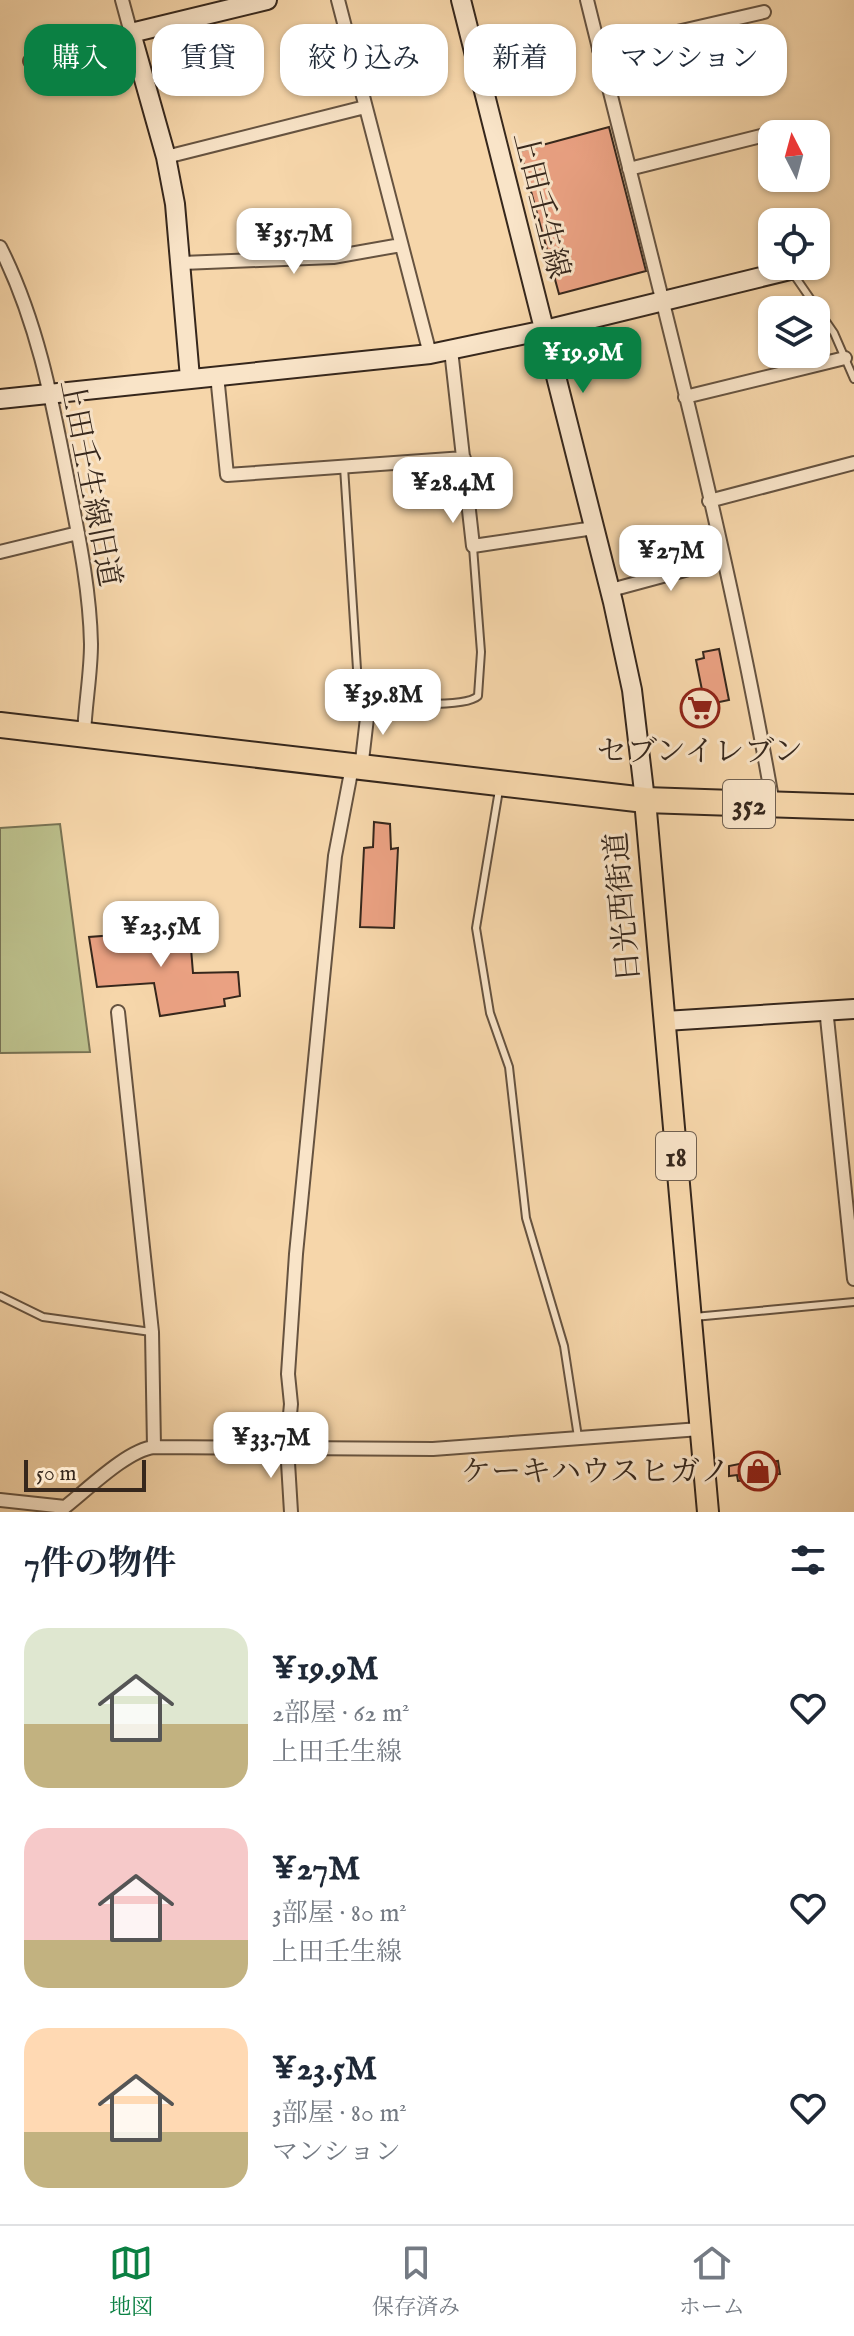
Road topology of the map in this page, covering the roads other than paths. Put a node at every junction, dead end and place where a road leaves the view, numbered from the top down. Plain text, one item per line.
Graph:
1 (122, 0) edge
2 (267, 0) edge
3 (338, 0) edge
4 (461, 0) edge
5 (587, 0) edge
6 (764, 12) dead end
7 (129, 24) edge
8 (593, 24) edge
9 (712, 24) edge
10 (136, 32) edge
11 (136, 51) edge
12 (611, 96) edge
13 (365, 107) junction
14 (758, 137) edge
15 (166, 157) junction
16 (629, 169) junction
17 (401, 245) junction
18 (0, 247) edge
19 (182, 263) junction
20 (758, 278) edge
21 (797, 280) edge
22 (662, 301) junction
23 (545, 330) junction
24 (451, 350) junction
25 (430, 354) junction
26 (845, 358) junction
27 (217, 375) junction
28 (190, 378) junction
29 (854, 379) edge
30 (50, 392) junction
31 (685, 397) junction
32 (0, 399) edge
33 (464, 458) junction
34 (854, 463) edge
35 (344, 467) junction
36 (709, 501) junction
37 (594, 528) junction
38 (78, 533) junction
39 (473, 546) junction
40 (0, 552) edge
41 (722, 560) junction
42 (611, 590) junction
43 (369, 701) junction
44 (0, 725) edge
45 (84, 735) junction
46 (356, 768) junction
47 (500, 785) junction
48 (645, 800) junction
49 (773, 804) junction
50 (854, 807) edge
51 (826, 1008) junction
52 (854, 1009) edge
53 (118, 1012) dead end
54 (665, 1021) junction
55 (854, 1279) edge
56 (0, 1296) edge
57 (854, 1302) edge
58 (691, 1317) junction
59 (152, 1332) junction
60 (700, 1429) junction
61 (578, 1440) junction
62 (287, 1446) junction
63 (154, 1447) junction
64 (2, 1505) edge
65 (291, 1512) edge
66 (708, 1512) edge

1 - 7 street
2 - 10 street
3 - 13 street
4 - 23 street, 上田壬生線
5 - 8 street
6 - 9 street
11 - 15 street
12 - 16 street
13 - 15 street
13 - 17 street
14 - 16 street
15 - 19 street
16 - 22 street
17 - 19 street
17 - 25 street
18 - 30 street, 上田壬生線旧道
19 - 28 street
20 - 22 street
21 - 26 lane
22 - 23 street
22 - 31 street
23 - 24 street
23 - 37 street, 上田壬生線
24 - 25 street
24 - 33 street
25 - 27 street
26 - 29 lane
26 - 31 street
27 - 28 street
27 - 35 street
28 - 30 street
30 - 32 street
30 - 38 street, 上田壬生線旧道
31 - 36 street
33 - 35 street
33 - 39 street
34 - 36 street
35 - 43 lane
36 - 41 street
37 - 39 street
37 - 42 street, 上田壬生線
38 - 40 street
38 - 45 street, 上田壬生線旧道
39 - 43 lane
41 - 42 street
41 - 49 street
42 - 48 street, 上田壬生線
43 - 46 street
44 - 45 highway, 日光西街道 / 352
45 - 46 highway, 日光西街道 / 352
46 - 47 highway, 日光西街道 / 352
46 - 62 street
47 - 48 highway, 日光西街道 / 352
47 - 61 lane
48 - 49 highway, 352
48 - 54 main road, 日光西街道 / 18
49 - 50 highway, 352
51 - 52 street
51 - 54 street
51 - 55 street
53 - 59 street
54 - 58 main road, 日光西街道 / 18
56 - 59 lane
57 - 58 lane
58 - 60 main road, 日光西街道 / 18
59 - 63 street
60 - 61 street
60 - 66 main road, 日光西街道 / 18
61 - 62 street
62 - 63 street
62 - 65 street
63 - 64 street

